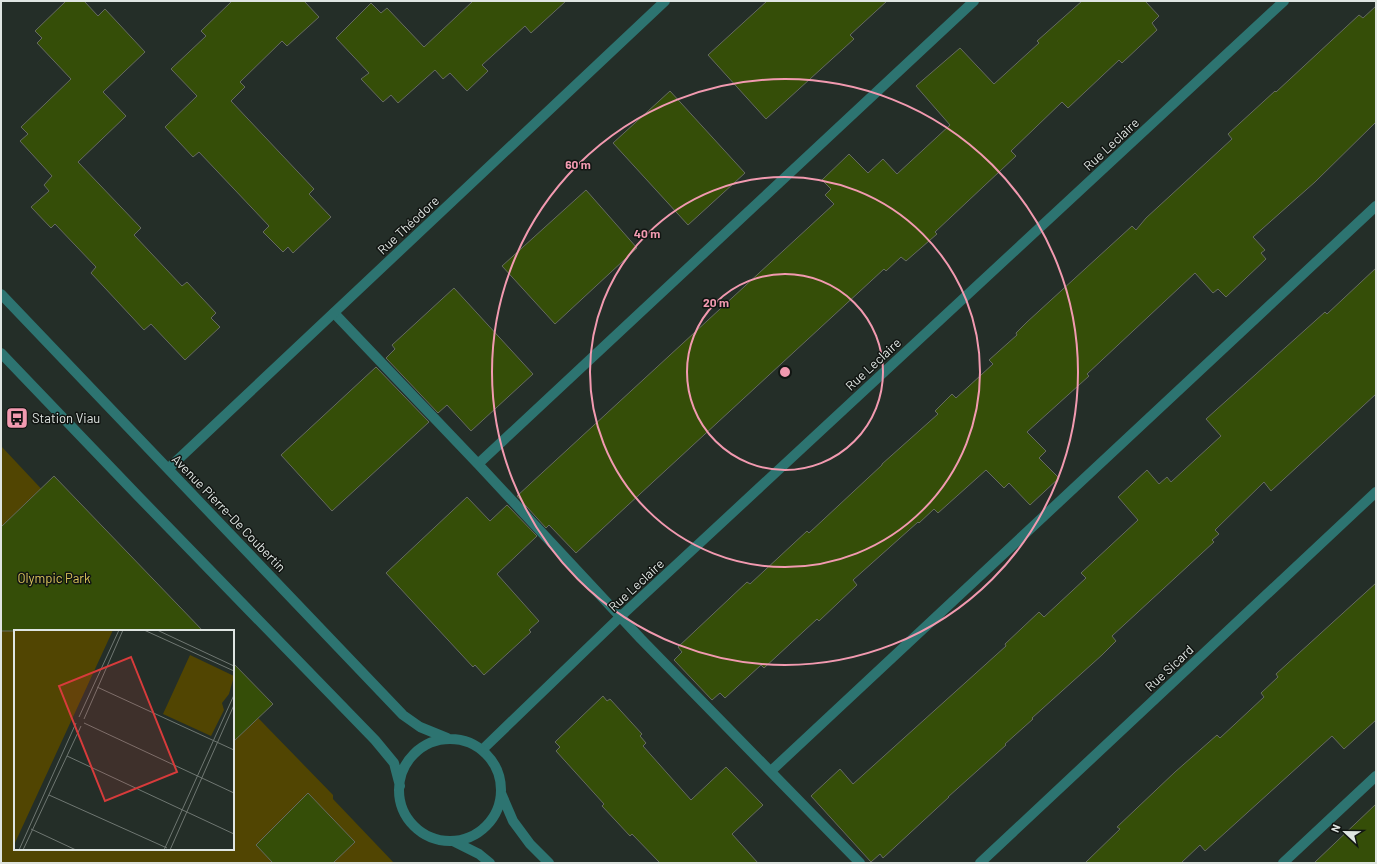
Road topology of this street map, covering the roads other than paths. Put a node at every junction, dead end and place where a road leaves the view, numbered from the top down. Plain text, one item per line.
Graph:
1 (665, 1) edge
2 (974, 1) edge
3 (1284, 1) edge
4 (1376, 206) edge
5 (1, 294) edge
6 (334, 313) junction
7 (1, 352) edge
8 (478, 464) junction
9 (169, 468) junction
10 (1376, 492) edge
11 (620, 617) junction
12 (447, 738) junction
13 (483, 749) junction
14 (771, 771) junction
15 (1376, 776) edge
16 (400, 786) junction
17 (501, 793) junction
18 (453, 841) junction
19 (490, 863) edge
20 (549, 863) edge
21 (860, 863) edge
22 (980, 863) edge
23 (1283, 863) edge

1 - 6 street, Rue Théodore
2 - 8 street
3 - 11 street, Rue Leclaire
4 - 14 street
5 - 9 street, Avenue Pierre-De Coubertin
6 - 8 street
6 - 9 street, Rue Théodore
7 - 16 street
8 - 11 street
9 - 12 street, Avenue Pierre-De Coubertin
10 - 22 street, Rue Sicard
11 - 13 street, Rue Leclaire
11 - 14 street
12 - 13 street
12 - 16 street
13 - 17 street
14 - 21 street
15 - 23 street
16 - 18 street
17 - 18 street
17 - 20 street
18 - 19 street

